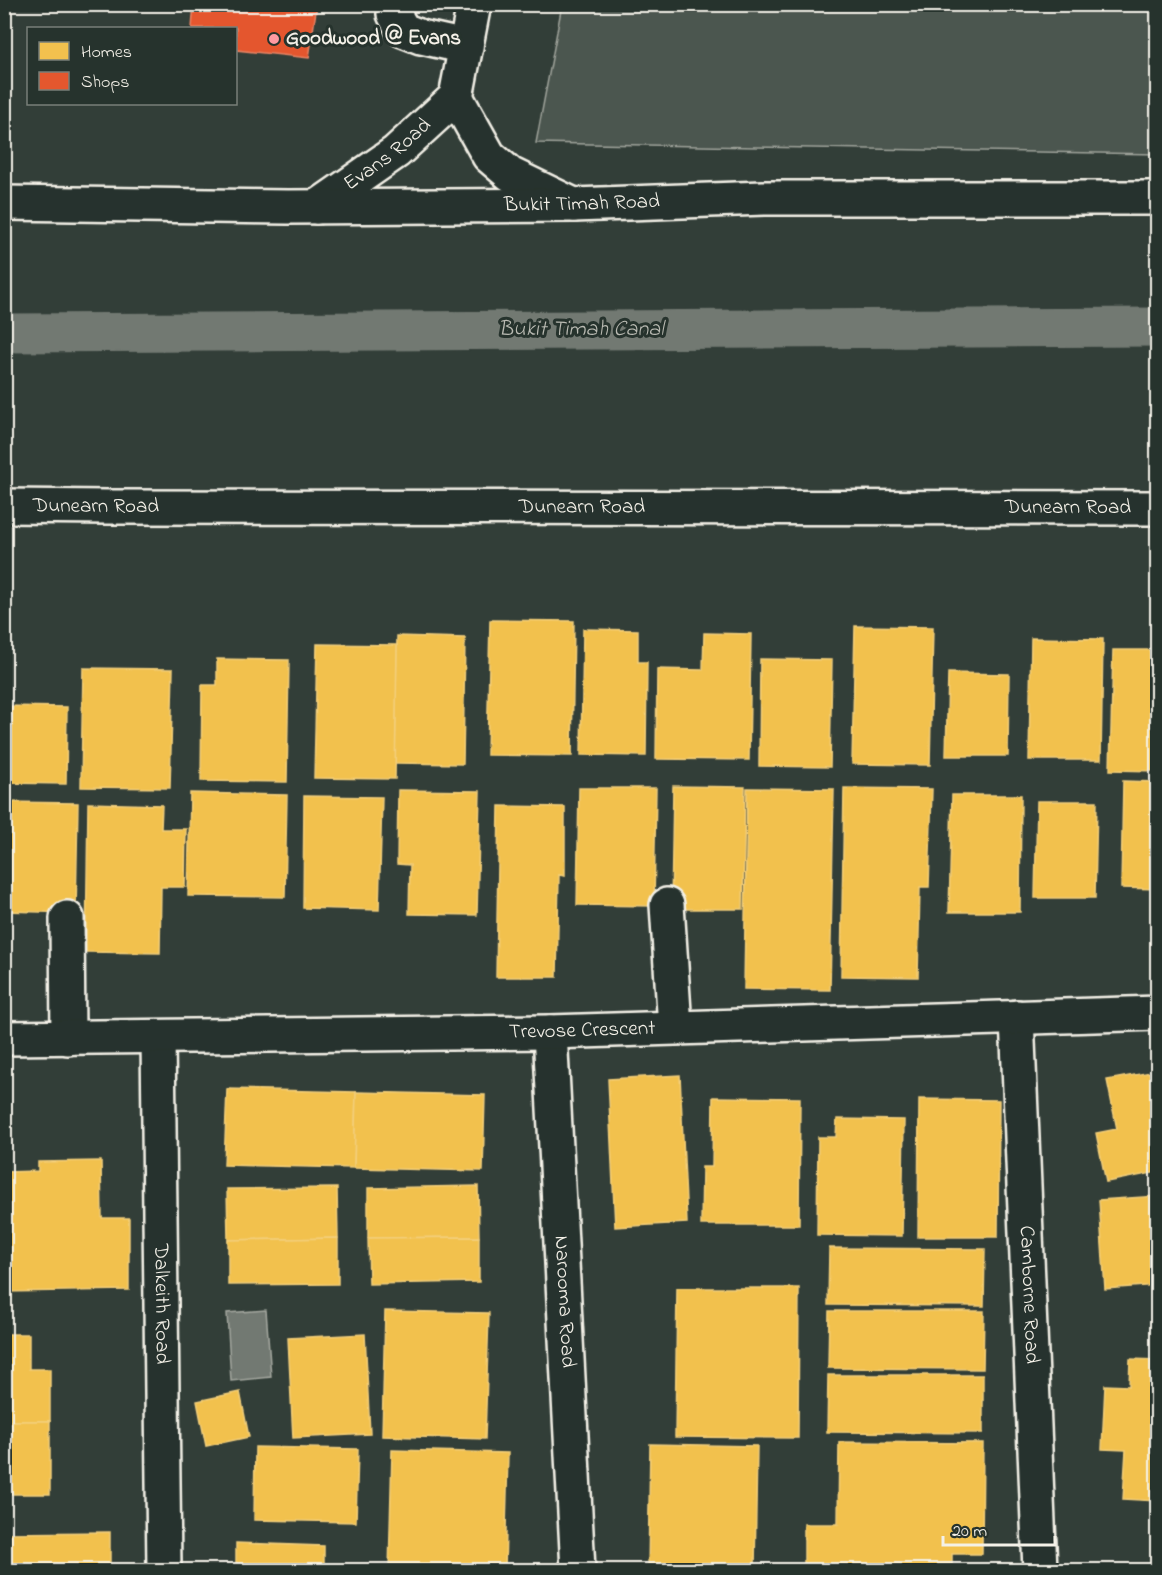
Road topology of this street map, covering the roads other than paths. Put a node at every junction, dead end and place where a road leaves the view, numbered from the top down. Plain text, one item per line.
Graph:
1 (396, 4) edge
2 (474, 4) edge
3 (466, 47) junction
4 (456, 97) junction
5 (1158, 198) edge
6 (4, 203) edge
7 (574, 204) junction
8 (317, 207) junction
9 (4, 506) edge
10 (1158, 508) edge
11 (667, 905) dead end
12 (67, 918) dead end
13 (1158, 1013) edge
14 (1017, 1017) junction
15 (675, 1027) junction
16 (550, 1032) junction
17 (158, 1037) junction
18 (4, 1038) edge
19 (68, 1038) junction
20 (164, 1570) edge
21 (578, 1570) edge
22 (1040, 1570) edge

1 - 3 main road
2 - 3 main road
3 - 4 main road
4 - 7 main road
4 - 8 main road, Evans Road
5 - 7 main road, Bukit Timah Road
6 - 8 main road, Bukit Timah Road
7 - 8 main road, Bukit Timah Road
9 - 10 main road, Dunearn Road
11 - 15 main road
12 - 19 main road
13 - 14 main road, Trevose Crescent
14 - 15 main road, Trevose Crescent
14 - 22 main road, Camborne Road
15 - 16 main road, Trevose Crescent
16 - 17 main road, Trevose Crescent
16 - 21 main road, Narooma Road
17 - 19 main road, Trevose Crescent
17 - 20 main road, Dalkeith Road
18 - 19 main road, Trevose Crescent

